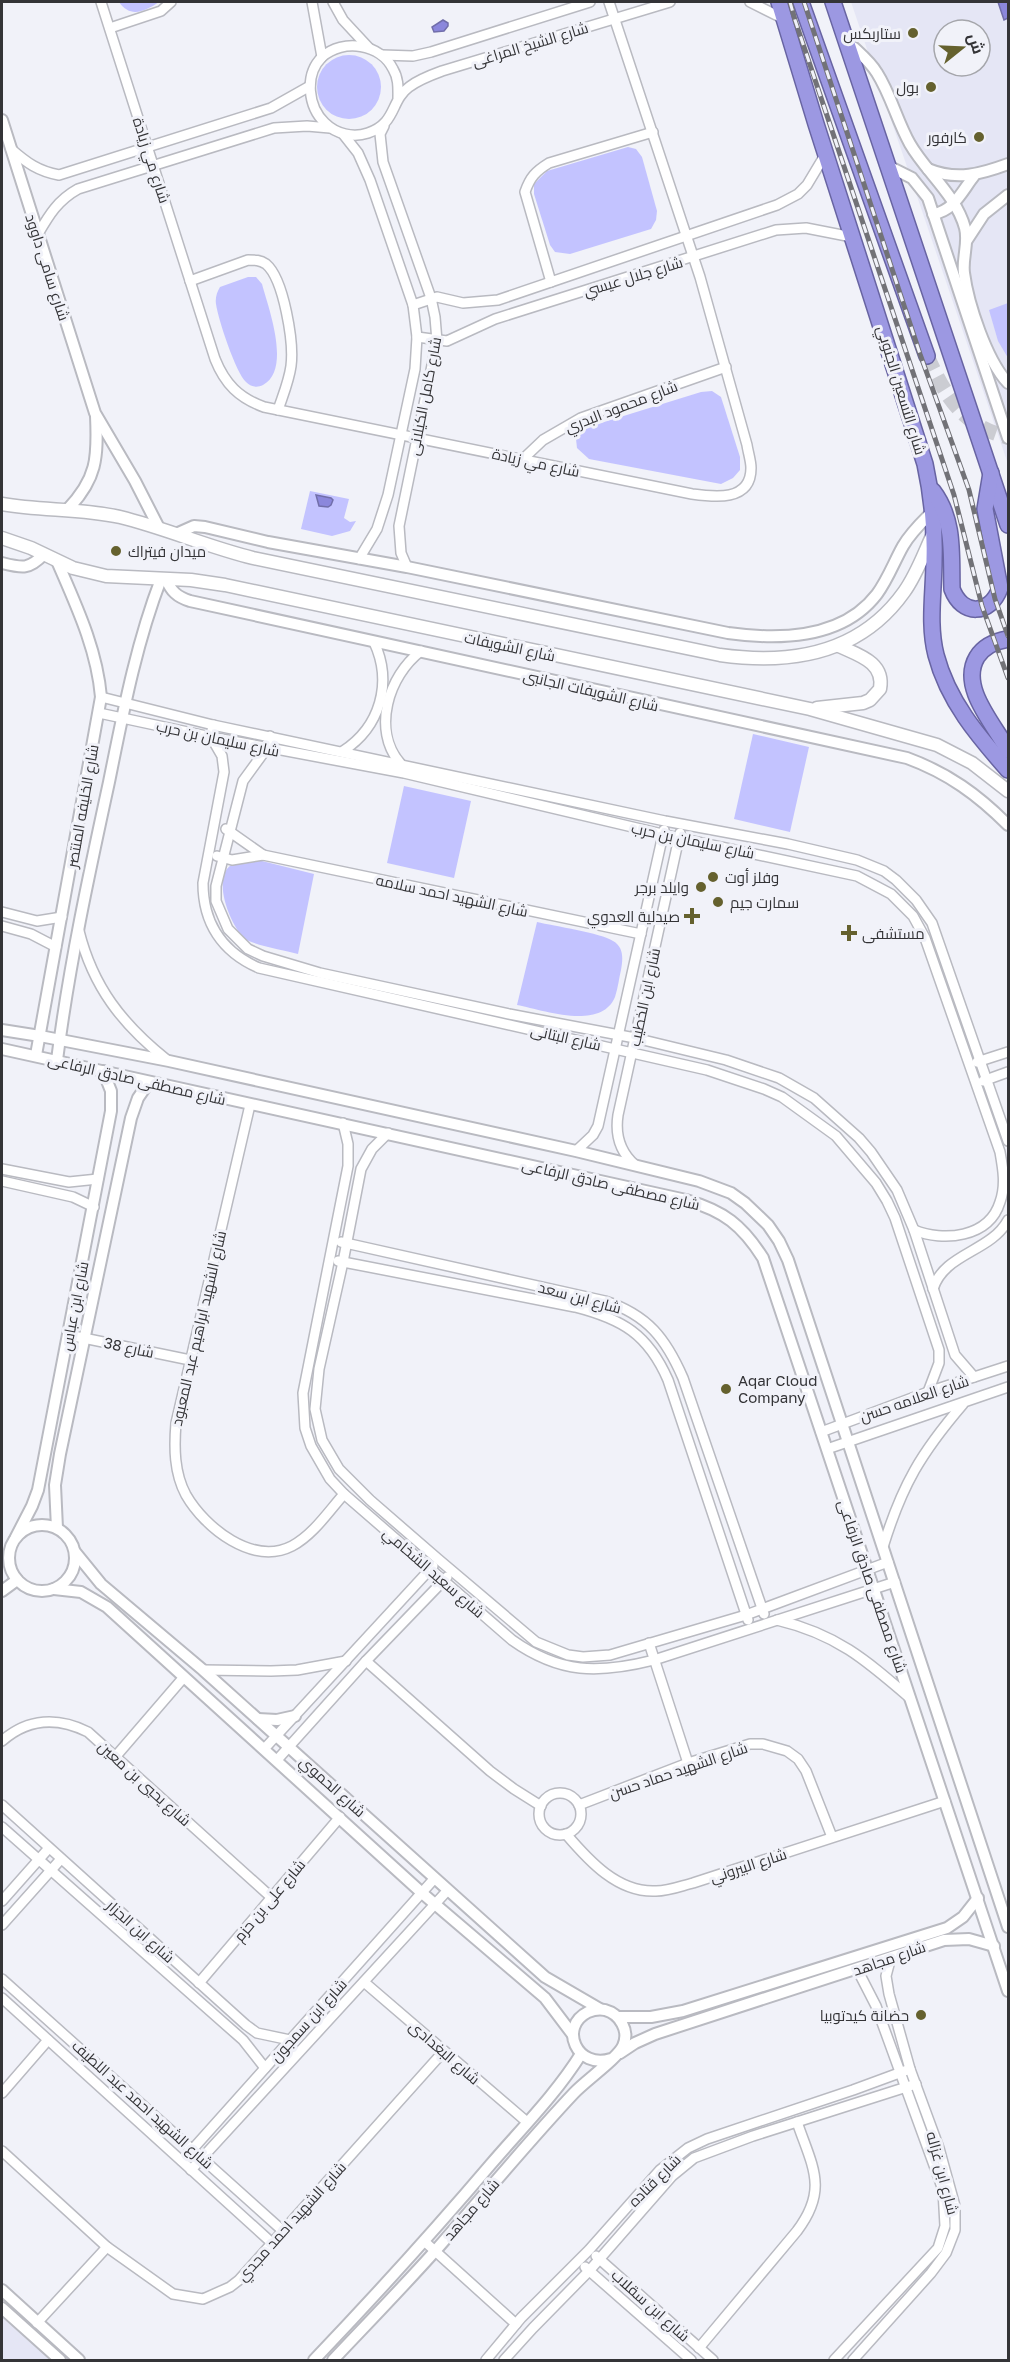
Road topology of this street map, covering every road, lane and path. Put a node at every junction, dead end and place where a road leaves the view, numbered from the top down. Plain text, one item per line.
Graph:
1 (101, 2) edge
2 (171, 2) edge
3 (312, 2) edge
4 (333, 2) edge
5 (590, 2) edge
6 (609, 2) edge
7 (670, 2) edge
8 (750, 2) edge
9 (779, 2) edge
10 (801, 2) edge
11 (833, 2) edge
12 (615, 18) junction
13 (784, 19) junction
14 (110, 28) junction
15 (844, 38) junction
16 (369, 48) junction
17 (382, 55) junction
18 (322, 57) junction
19 (310, 86) junction
20 (398, 100) junction
21 (2, 120) edge
22 (385, 123) junction
23 (330, 128) junction
24 (652, 132) junction
25 (343, 134) junction
26 (148, 147) junction
27 (11, 149) junction
28 (825, 155) junction
29 (1008, 164) edge
30 (154, 166) junction
31 (890, 167) junction
32 (927, 170) junction
33 (974, 176) junction
34 (1008, 195) edge
35 (954, 204) junction
36 (933, 214) junction
37 (38, 234) junction
38 (687, 237) junction
39 (852, 237) junction
40 (966, 240) junction
41 (694, 257) junction
42 (190, 280) junction
43 (551, 282) junction
44 (431, 298) junction
45 (413, 306) junction
46 (970, 314) junction
47 (417, 337) junction
48 (437, 341) junction
49 (927, 356) tunnel mouth
50 (726, 367) junction
51 (1008, 383) edge
52 (278, 410) junction
53 (95, 413) junction
54 (400, 434) junction
55 (416, 437) junction
56 (1008, 438) edge
57 (523, 459) junction
58 (991, 473) junction
59 (930, 486) junction
60 (2, 504) edge
61 (67, 510) junction
62 (933, 511) junction
63 (1008, 525) edge
64 (159, 528) junction
65 (934, 531) junction
66 (176, 534) junction
67 (2, 538) edge
68 (44, 554) junction
69 (359, 560) junction
70 (57, 561) junction
71 (2, 563) edge
72 (407, 567) junction
73 (163, 579) junction
74 (1008, 639) edge
75 (374, 642) junction
76 (838, 646) junction
77 (421, 651) junction
78 (101, 697) junction
79 (124, 703) junction
80 (810, 709) junction
81 (99, 713) junction
82 (122, 718) junction
83 (213, 725) junction
84 (270, 736) junction
85 (211, 737) junction
86 (267, 748) junction
87 (1008, 750) edge
88 (343, 751) junction
89 (400, 763) junction
90 (1008, 770) edge
91 (470, 784) junction
92 (1008, 791) edge
93 (665, 821) junction
94 (216, 825) junction
95 (682, 825) junction
96 (1008, 825) edge
97 (230, 830) junction
98 (663, 834) junction
99 (679, 838) junction
100 (209, 854) junction
101 (263, 855) junction
102 (222, 858) junction
103 (2, 912) edge
104 (62, 917) junction
105 (78, 925) junction
106 (2, 926) edge
107 (641, 934) junction
108 (56, 947) junction
109 (318, 978) junction
110 (2, 1030) edge
111 (618, 1035) junction
112 (40, 1036) junction
113 (635, 1038) junction
114 (59, 1040) junction
115 (2, 1048) edge
116 (615, 1048) junction
117 (632, 1052) junction
118 (1008, 1052) edge
119 (36, 1055) junction
120 (57, 1060) junction
121 (982, 1060) junction
122 (169, 1061) junction
123 (969, 1065) junction
124 (103, 1071) junction
125 (1008, 1072) edge
126 (988, 1080) junction
127 (149, 1082) junction
128 (976, 1084) junction
129 (250, 1105) junction
130 (343, 1123) junction
131 (388, 1133) junction
132 (1008, 1141) edge
133 (576, 1151) junction
134 (635, 1166) junction
135 (2, 1169) edge
136 (98, 1179) junction
137 (2, 1181) edge
138 (94, 1207) junction
139 (1008, 1221) edge
140 (914, 1230) junction
141 (333, 1241) junction
142 (346, 1244) junction
143 (329, 1259) junction
144 (343, 1262) junction
145 (933, 1289) junction
146 (69, 1335) junction
147 (84, 1338) junction
148 (190, 1360) junction
149 (1008, 1366) edge
150 (974, 1377) junction
151 (1008, 1387) edge
152 (928, 1392) junction
153 (963, 1404) junction
154 (843, 1424) junction
155 (701, 1432) junction
156 (821, 1432) junction
157 (688, 1436) junction
158 (849, 1441) junction
159 (827, 1449) junction
160 (344, 1494) junction
161 (57, 1528) junction
162 (13, 1541) junction
163 (883, 1547) junction
164 (75, 1552) junction
165 (2, 1555) edge
166 (438, 1559) junction
167 (888, 1562) junction
168 (430, 1569) junction
169 (867, 1569) junction
170 (453, 1571) junction
171 (17, 1580) junction
172 (443, 1580) junction
173 (895, 1581) junction
174 (54, 1589) junction
175 (874, 1589) junction
176 (2, 1591) edge
177 (762, 1609) junction
178 (746, 1615) junction
179 (771, 1621) junction
180 (751, 1628) junction
181 (649, 1643) junction
182 (654, 1659) junction
183 (346, 1660) junction
184 (366, 1661) junction
185 (203, 1670) junction
186 (184, 1677) junction
187 (911, 1699) junction
188 (295, 1716) junction
189 (258, 1719) junction
190 (277, 1736) junction
191 (2, 1741) edge
192 (289, 1746) junction
193 (265, 1748) junction
194 (116, 1756) junction
195 (277, 1760) junction
196 (688, 1763) junction
197 (945, 1801) junction
198 (2, 1805) edge
199 (579, 1805) junction
200 (541, 1806) junction
201 (340, 1817) junction
202 (2, 1827) edge
203 (566, 1834) junction
204 (832, 1837) junction
205 (49, 1848) junction
206 (39, 1859) junction
207 (61, 1859) junction
208 (51, 1870) junction
209 (434, 1879) junction
210 (447, 1891) junction
211 (422, 1893) junction
212 (271, 1897) junction
213 (978, 1898) junction
214 (2, 1901) edge
215 (435, 1904) junction
216 (2, 1925) edge
217 (1008, 1927) edge
218 (993, 1946) junction
219 (891, 1957) junction
220 (841, 1960) junction
221 (857, 1969) junction
222 (846, 1973) junction
223 (2, 1979) edge
224 (364, 1982) junction
225 (199, 1983) junction
226 (1008, 1990) edge
227 (2, 1998) edge
228 (600, 2009) junction
229 (618, 2017) junction
230 (573, 2034) junction
231 (48, 2040) junction
232 (290, 2040) junction
233 (444, 2051) junction
234 (581, 2054) junction
235 (614, 2057) junction
236 (265, 2068) junction
237 (910, 2069) junction
238 (899, 2073) junction
239 (916, 2084) junction
240 (905, 2087) junction
241 (2, 2092) edge
242 (527, 2122) junction
243 (797, 2122) junction
244 (193, 2149) junction
245 (2, 2151) edge
246 (203, 2157) junction
247 (182, 2162) junction
248 (191, 2170) junction
249 (283, 2231) junction
250 (424, 2241) junction
251 (272, 2243) junction
252 (107, 2247) junction
253 (589, 2250) junction
254 (435, 2251) junction
255 (599, 2259) junction
256 (578, 2261) junction
257 (589, 2271) junction
258 (2, 2290) edge
259 (2, 2308) edge
260 (38, 2323) junction
261 (516, 2324) junction
262 (533, 2328) junction
263 (522, 2339) junction
264 (682, 2353) junction
265 (702, 2353) edge
266 (60, 2361) edge
267 (79, 2361) edge
268 (314, 2361) edge
269 (333, 2361) edge
270 (486, 2361) edge
271 (504, 2361) edge
272 (691, 2361) edge
273 (834, 2361) edge
274 (853, 2361) edge

1 - 14 street, شارع مي زيادة
2 - 14 street
3 - 18 street
4 - 16 street
5 - 17 street, شارع الشيخ المراغى
6 - 12 street, شارع مي زيادة
7 - 12 street, شارع الشيخ المراغى
8 - 13 street
9 - 13 highway, شارع التسعين الجنوبي
10 - 49 highway
11 - 15 highway
12 - 20 street, شارع الشيخ المراغى
12 - 24 street, شارع مي زيادة
13 - 28 highway, شارع التسعين الجنوبي
14 - 26 street, شارع مي زيادة
15 - 31 highway
15 - 32 street
16 - 17 street
16 - 18 street
17 - 20 street
18 - 19 street
19 - 23 street
19 - 26 street
20 - 22 street
21 - 27 street, شارع سامى داوود
22 - 25 street
22 - 44 street, شارع كامل الكيلانى
23 - 25 street
23 - 30 street
24 - 38 street, شارع مي زيادة
24 - 43 street
25 - 45 street, شارع كامل الكيلانى
26 - 27 street
26 - 30 street, شارع مي زيادة
27 - 37 street, شارع سامى داوود
28 - 38 street, شارع جلال عيسي
28 - 39 highway, شارع التسعين الجنوبي
29 - 33 street
30 - 37 street
30 - 42 street, شارع مي زيادة
31 - 36 street
31 - 58 highway
32 - 33 street
32 - 35 street
33 - 35 street
34 - 40 street
35 - 36 street
35 - 40 street
36 - 46 street
37 - 53 street, شارع سامى داوود
38 - 41 street, شارع مي زيادة
38 - 43 street, شارع جلال عيسي
39 - 41 street, شارع جلال عيسي
39 - 59 highway, شارع التسعين الجنوبي
40 - 46 street
41 - 48 street, شارع جلال عيسي
41 - 50 street, شارع مي زيادة
42 - 52 street, شارع مي زيادة
42 - 52 street
43 - 44 street, شارع جلال عيسي
44 - 45 street
44 - 48 street, شارع كامل الكيلانى
45 - 47 street, شارع كامل الكيلانى
46 - 51 street
46 - 56 street
47 - 48 street, شارع جلال عيسي
47 - 54 street, شارع كامل الكيلانى
48 - 55 street, شارع كامل الكيلانى
50 - 57 street, شارع محمود البدري
50 - 57 street, شارع مي زيادة
52 - 54 street, شارع مي زيادة
53 - 61 street, شارع سامى داوود
53 - 64 street, شارع سامى داوود
54 - 55 street, شارع مي زيادة
54 - 69 street, شارع كامل الكيلانى
55 - 57 street, شارع مي زيادة
55 - 72 street, شارع كامل الكيلانى
58 - 59 highway
58 - 63 highway
59 - 62 highway, شارع التسعين الجنوبي
60 - 61 main road
61 - 64 main road
62 - 65 highway, شارع التسعين الجنوبي
62 - 72 street
64 - 66 main road
65 - 76 main road
65 - 90 highway, شارع التسعين الجنوبي
66 - 69 street
66 - 76 main road
67 - 68 main road, شارع الشويفات
68 - 70 main road, شارع الشويفات
68 - 71 street
69 - 72 street
70 - 73 main road, شارع الشويفات
70 - 78 street, شارع الخليفه المنتصر
73 - 75 street, شارع الشويفات الجانبى
73 - 79 street, شارع الخليفه المنتصر
73 - 80 main road, شارع الشويفات
74 - 87 highway
75 - 77 street, شارع الشويفات الجانبى
75 - 88 street
76 - 80 main road
77 - 89 street
77 - 96 street, شارع الشويفات الجانبى
78 - 79 street, شارع سليمان بن حرب
78 - 81 street, شارع الخليفه المنتصر
79 - 82 street, شارع الخليفه المنتصر
79 - 83 street, شارع سليمان بن حرب
80 - 92 main road, شارع الشويفات
81 - 82 street, شارع سليمان بن حرب
81 - 104 street, شارع الخليفه المنتصر
82 - 85 street, شارع سليمان بن حرب
82 - 105 street, شارع الخليفه المنتصر
83 - 84 street, شارع سليمان بن حرب
83 - 85 street
84 - 86 street
84 - 88 street, شارع سليمان بن حرب
85 - 86 street, شارع سليمان بن حرب
85 - 94 street, شارع البتانى
86 - 91 street, شارع سليمان بن حرب
86 - 97 street, شارع البتانى
88 - 89 street, شارع سليمان بن حرب
89 - 91 street, شارع سليمان بن حرب
91 - 93 street, شارع سليمان بن حرب
91 - 98 street, شارع سليمان بن حرب
93 - 95 street, شارع سليمان بن حرب
93 - 98 street, شارع ابن الخطيب
94 - 97 street, شارع الشهيد احمد سلامه
94 - 100 street, شارع البتانى
95 - 99 street, شارع ابن الخطيب
95 - 121 street, شارع سليمان بن حرب
97 - 101 street, شارع الشهيد احمد سلامه
97 - 102 street, شارع البتانى
98 - 99 street, شارع سليمان بن حرب
98 - 107 street, شارع ابن الخطيب
99 - 113 street, شارع ابن الخطيب
99 - 123 street, شارع سليمان بن حرب
100 - 102 street, شارع الشهيد احمد سلامه
100 - 109 street, شارع البتانى
101 - 102 street, شارع الشهيد احمد سلامه
101 - 107 street, شارع الشهيد احمد سلامه
102 - 109 street, شارع البتانى
103 - 104 street
104 - 108 street, شارع الخليفه المنتصر
105 - 114 street, شارع الخليفه المنتصر
105 - 122 street
106 - 108 street
107 - 111 street, شارع ابن الخطيب
108 - 112 street, شارع الخليفه المنتصر
109 - 111 street, شارع البتانى
109 - 116 street, شارع البتانى
110 - 112 street, شارع مصطفى صادق الرفاعى
111 - 113 street, شارع البتانى
111 - 116 street, شارع ابن الخطيب
112 - 114 street, شارع مصطفى صادق الرفاعى
112 - 119 street, شارع الخليفه المنتصر
113 - 117 street, شارع ابن الخطيب
113 - 140 street, شارع البتانى
114 - 120 street, شارع الخليفه المنتصر
114 - 122 street, شارع مصطفى صادق الرفاعى
115 - 119 street, شارع مصطفى صادق الرفاعى
116 - 117 street, شارع البتانى
116 - 133 street, شارع ابن الخطيب
117 - 134 street, شارع ابن الخطيب
117 - 152 street, شارع البتانى
118 - 121 street
119 - 120 street, شارع مصطفى صادق الرفاعى
120 - 124 street, شارع مصطفى صادق الرفاعى
121 - 123 street
121 - 126 street, شارع سليمان بن حرب
122 - 133 street, شارع مصطفى صادق الرفاعى
123 - 128 street, شارع سليمان بن حرب
124 - 127 street, شارع مصطفى صادق الرفاعى
124 - 136 street, شارع ابن عباس
125 - 126 street
126 - 128 street
126 - 132 street, شارع سليمان بن حرب
127 - 129 street, شارع مصطفى صادق الرفاعى
127 - 147 street, شارع ابن عباس
128 - 140 street, شارع سليمان بن حرب
129 - 130 street, شارع مصطفى صادق الرفاعى
129 - 148 street, شارع الشهيد ابراهيم عبد المعبود
130 - 131 street, شارع مصطفى صادق الرفاعى
130 - 141 street, شارع سعيد الشخامي
131 - 142 street, شارع سعيد الشخامي
131 - 156 street, شارع مصطفى صادق الرفاعى
133 - 134 street, شارع مصطفى صادق الرفاعى
134 - 154 street, شارع مصطفى صادق الرفاعى
135 - 136 street
136 - 138 street, شارع ابن عباس
137 - 138 street
138 - 146 street, شارع ابن عباس
139 - 145 street
140 - 145 street, شارع البتانى
141 - 142 street, شارع ابن سعد
141 - 143 street, شارع سعيد الشخامي
142 - 144 street, شارع سعيد الشخامي
142 - 155 street, شارع ابن سعد
143 - 144 street, شارع ابن سعد
143 - 160 street, شارع سعيد الشخامي
144 - 157 street, شارع ابن سعد
144 - 166 street, شارع سعيد الشخامي
145 - 150 street, شارع البتانى
146 - 147 street, شارع 38
146 - 162 street, شارع ابن عباس
147 - 148 street, شارع 38
147 - 161 street, شارع ابن عباس
148 - 160 street, شارع الشهيد ابراهيم عبد المعبود
149 - 150 street, شارع العلامه حسن
150 - 152 street, شارع العلامه حسن
151 - 153 street, شارع العلامه حسن
152 - 154 street, شارع العلامه حسن
153 - 158 street, شارع العلامه حسن
153 - 163 street
154 - 156 street, شارع العلامه حسن
154 - 158 street, شارع مصطفى صادق الرفاعى
155 - 157 street
155 - 177 street, شارع ابن سعد
156 - 159 street, شارع مصطفى صادق الرفاعى
157 - 178 street, شارع ابن سعد
158 - 159 street, شارع العلامه حسن
158 - 163 street, شارع مصطفى صادق الرفاعى
159 - 169 street, شارع مصطفى صادق الرفاعى
160 - 168 street, شارع سعيد الشخامي
161 - 162 street
161 - 164 street
162 - 165 street, شارع ابن عباس
162 - 171 street
163 - 167 street, شارع مصطفى صادق الرفاعى
164 - 174 street
164 - 185 street, شارع الحموي
166 - 168 street
166 - 170 street, شارع سعيد الشخامي
167 - 169 street, شارع سعيد الشخامي
167 - 173 street, شارع مصطفى صادق الرفاعى
168 - 172 street, شارع سعيد الشخامي
168 - 183 street
169 - 175 street, شارع مصطفى صادق الرفاعى
169 - 177 street, شارع سعيد الشخامي
170 - 172 street
170 - 181 street, شارع سعيد الشخامي
171 - 174 street
171 - 176 street
172 - 182 street, شارع سعيد الشخامي
172 - 184 street
173 - 175 street, شارع سعيد الشخامي
173 - 217 street, شارع مصطفى صادق الرفاعى
174 - 186 street, شارع الحموي
175 - 179 street, شارع سعيد الشخامي
175 - 187 street, شارع مصطفى صادق الرفاعى
177 - 178 street, شارع سعيد الشخامي
177 - 179 street, شارع ابن سعد
178 - 180 street, شارع ابن سعد
178 - 181 street, شارع سعيد الشخامي
179 - 180 street, شارع سعيد الشخامي
179 - 187 street
180 - 182 street, شارع سعيد الشخامي
181 - 182 street
182 - 196 street
183 - 185 street
183 - 188 street
184 - 192 street
184 - 200 street
185 - 189 street, شارع الحموي
186 - 193 street, شارع الحموي
186 - 194 street
187 - 197 street, شارع مصطفى صادق الرفاعى
188 - 189 street
188 - 190 street
189 - 190 street, شارع الحموي
190 - 192 street, شارع الحموي
190 - 193 street
191 - 194 street, شارع يحيي بن معين
192 - 195 street
192 - 209 street, شارع الحموي
193 - 195 street, شارع الحموي
194 - 212 street, شارع يحيي بن معين
195 - 201 street, شارع الحموي
196 - 199 street, شارع الشهيد حماد حسن
196 - 204 street, شارع الشهيد حماد حسن
197 - 204 street, شارع البيروني
197 - 213 street, شارع مصطفى صادق الرفاعى
198 - 205 street, شارع ابن الجزار
199 - 200 street
199 - 203 street
200 - 203 street
201 - 211 street, شارع الحموي
201 - 212 street, شارع على بن حزم
202 - 206 street, شارع ابن الجزار
203 - 204 street, شارع البيروني
205 - 206 street
205 - 207 street, شارع ابن الجزار
206 - 208 street, شارع ابن الجزار
206 - 214 street
207 - 208 street
207 - 225 street, شارع ابن الجزار
208 - 216 street
208 - 236 street, شارع ابن الجزار
209 - 210 street, شارع الحموي
209 - 211 street, شارع ابن سمجون
210 - 215 street, شارع ابن سمجون
210 - 228 street, شارع الحموي
211 - 215 street, شارع الحموي
211 - 232 street, شارع ابن سمجون
212 - 225 street, شارع على بن حزم
213 - 218 street, شارع مصطفى صادق الرفاعى
213 - 220 street, شارع مجاهد
215 - 224 street, شارع ابن سمجون
215 - 230 street, شارع الحموي
218 - 219 street, شارع مجاهد
218 - 226 street, شارع مصطفى صادق الرفاعى
219 - 221 street, شارع مجاهد
219 - 237 street, شارع ابن غزاله
220 - 222 street
220 - 229 street, شارع مجاهد
221 - 222 street, شارع مجاهد
221 - 238 street, شارع ابن غزاله
222 - 235 street, شارع مجاهد
223 - 244 street, شارع الشهيد احمد عبد اللطيف
224 - 233 street, شارع البغدادى
224 - 246 street, شارع ابن سمجون
225 - 232 street, شارع ابن الجزار
227 - 231 street, شارع الشهيد احمد عبد اللطيف
228 - 229 street
228 - 230 street
229 - 235 street
230 - 234 street
231 - 241 street
231 - 247 street, شارع الشهيد احمد عبد اللطيف
232 - 236 street, شارع ابن سمجون
233 - 242 street, شارع البغدادى
233 - 249 street, شارع الشهيد احمد مجدي
234 - 235 street
234 - 242 street, شارع مجاهد
235 - 254 street, شارع مجاهد
236 - 244 street, شارع ابن سمجون
237 - 238 street, شارع قتاده
237 - 239 street, شارع ابن غزاله
238 - 240 street, شارع ابن غزاله
238 - 253 street, شارع قتاده
239 - 240 street, شارع قتاده
239 - 274 street, شارع ابن غزاله
240 - 243 street, شارع قتاده
240 - 273 street, شارع ابن غزاله
242 - 250 street, شارع مجاهد
243 - 255 street, شارع قتاده
243 - 265 street
244 - 246 street, شارع الشهيد احمد عبد اللطيف
244 - 247 street, شارع ابن سمجون
245 - 252 street, شارع الشهيد احمد مجدي
246 - 248 street, شارع ابن سمجون
246 - 249 street, شارع الشهيد احمد عبد اللطيف
247 - 248 street, شارع الشهيد احمد عبد اللطيف
248 - 251 street, شارع الشهيد احمد عبد اللطيف
249 - 251 street, شارع الشهيد احمد مجدي
250 - 254 street
250 - 268 street, شارع مجاهد
251 - 252 street, شارع الشهيد احمد مجدي
252 - 260 street
253 - 255 street, شارع ابن سقلاب
253 - 256 street, شارع قتاده
254 - 261 street
254 - 269 street, شارع مجاهد
255 - 257 street, شارع قتاده
255 - 265 street, شارع ابن سقلاب
256 - 257 street, شارع ابن سقلاب
256 - 261 street, شارع قتاده
257 - 262 street, شارع قتاده
257 - 264 street, شارع ابن سقلاب
258 - 260 street
259 - 266 street
260 - 267 street
261 - 262 street
261 - 263 street
261 - 270 street, شارع قتاده
262 - 263 street, شارع قتاده
263 - 271 street, شارع قتاده
264 - 265 street
264 - 272 street, شارع ابن سقلاب

